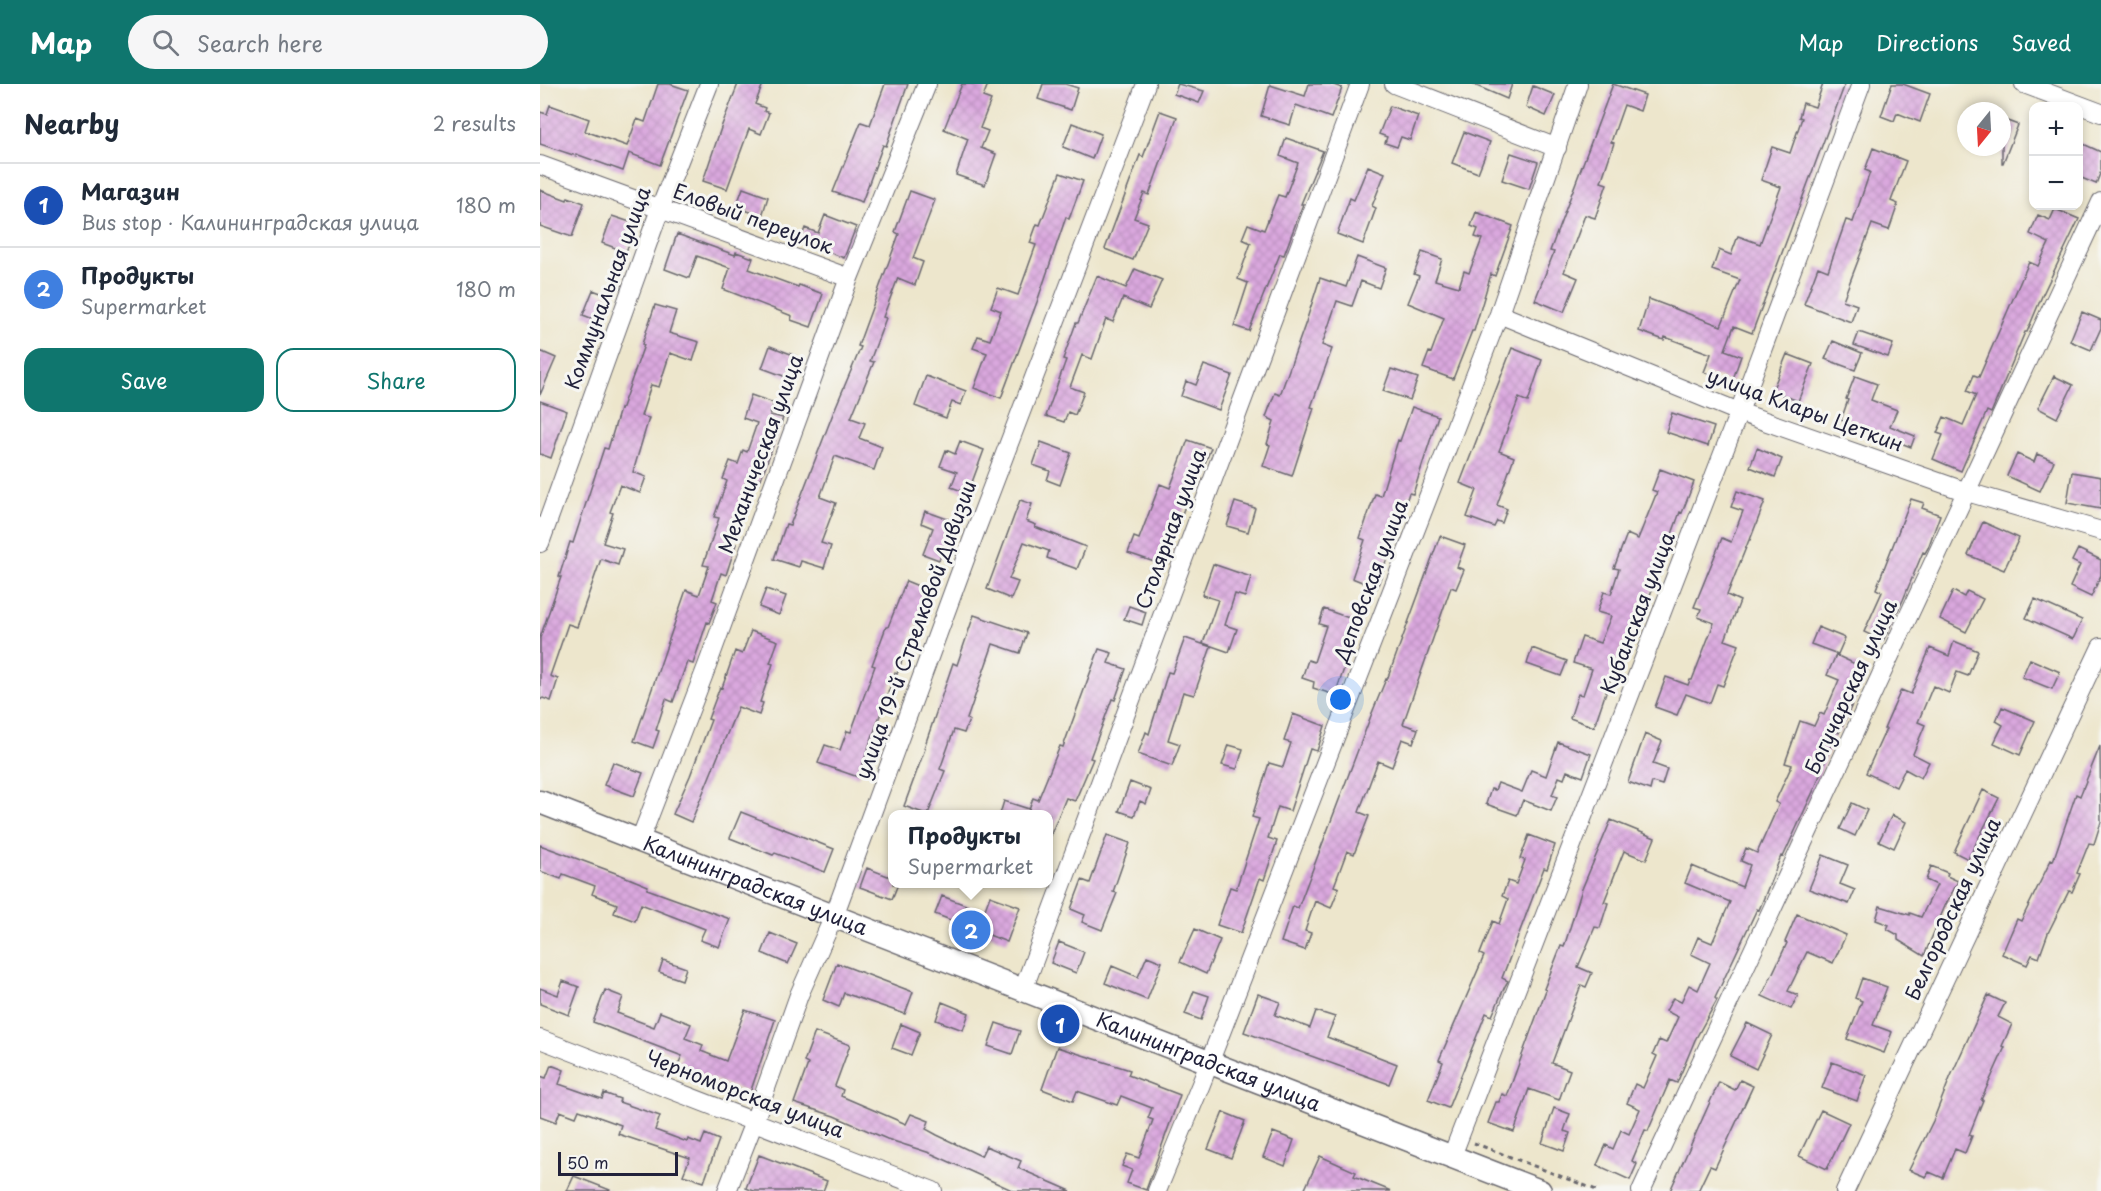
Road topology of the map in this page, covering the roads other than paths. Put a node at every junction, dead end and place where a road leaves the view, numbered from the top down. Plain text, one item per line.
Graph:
1 (709, 84) edge
2 (927, 84) edge
3 (1146, 84) edge
4 (1360, 84) edge
5 (1394, 84) edge
6 (1578, 84) edge
7 (1861, 84) edge
8 (2024, 84) edge
9 (2101, 113) edge
10 (1557, 148) junction
11 (540, 165) edge
12 (2101, 202) edge
13 (660, 209) junction
14 (849, 278) junction
15 (1498, 314) junction
16 (1739, 412) junction
17 (1967, 492) junction
18 (2101, 531) edge
19 (540, 543) edge
20 (2101, 647) edge
21 (540, 802) edge
22 (640, 840) junction
23 (834, 916) junction
24 (1023, 990) junction
25 (540, 1039) edge
26 (1209, 1062) junction
27 (754, 1122) junction
28 (1452, 1156) junction
29 (727, 1191) edge
30 (933, 1191) edge
31 (1157, 1191) edge
32 (1540, 1191) edge
33 (1641, 1191) edge
34 (1845, 1191) edge

1 - 13 street, Коммунальная улица
2 - 14 street, Механическая улица
3 - 23 street, улица 19-й Стрелковой Дивизии
4 - 24 street, Столярная улица
5 - 10 street
6 - 10 street, Деповская улица
7 - 16 street, Кубанская улица
8 - 9 street
10 - 15 street, Деповская улица
11 - 13 street, Еловый переулок
12 - 17 street, Богучарская улица
13 - 14 street, Еловый переулок
13 - 19 street, Коммунальная улица
14 - 22 street, Механическая улица
15 - 16 street, улица Клары Цеткин
15 - 26 street, Деповская улица
16 - 17 street, улица Клары Цеткин
16 - 28 street, Кубанская улица
17 - 18 street, улица Клары Цеткин
17 - 33 street, Богучарская улица
20 - 34 street, Белгородская улица
21 - 22 main road, Калининградская улица
22 - 23 main road, Калининградская улица
23 - 24 main road, Калининградская улица
23 - 27 street, улица 19-й Стрелковой Дивизии
24 - 26 main road, Калининградская улица
25 - 27 street, Черноморская улица
26 - 28 main road, Калининградская улица
26 - 31 street, Деповская улица
27 - 29 street, улица 19-й Стрелковой Дивизии
27 - 30 street, Черноморская улица
28 - 32 main road, Калининградская улица

